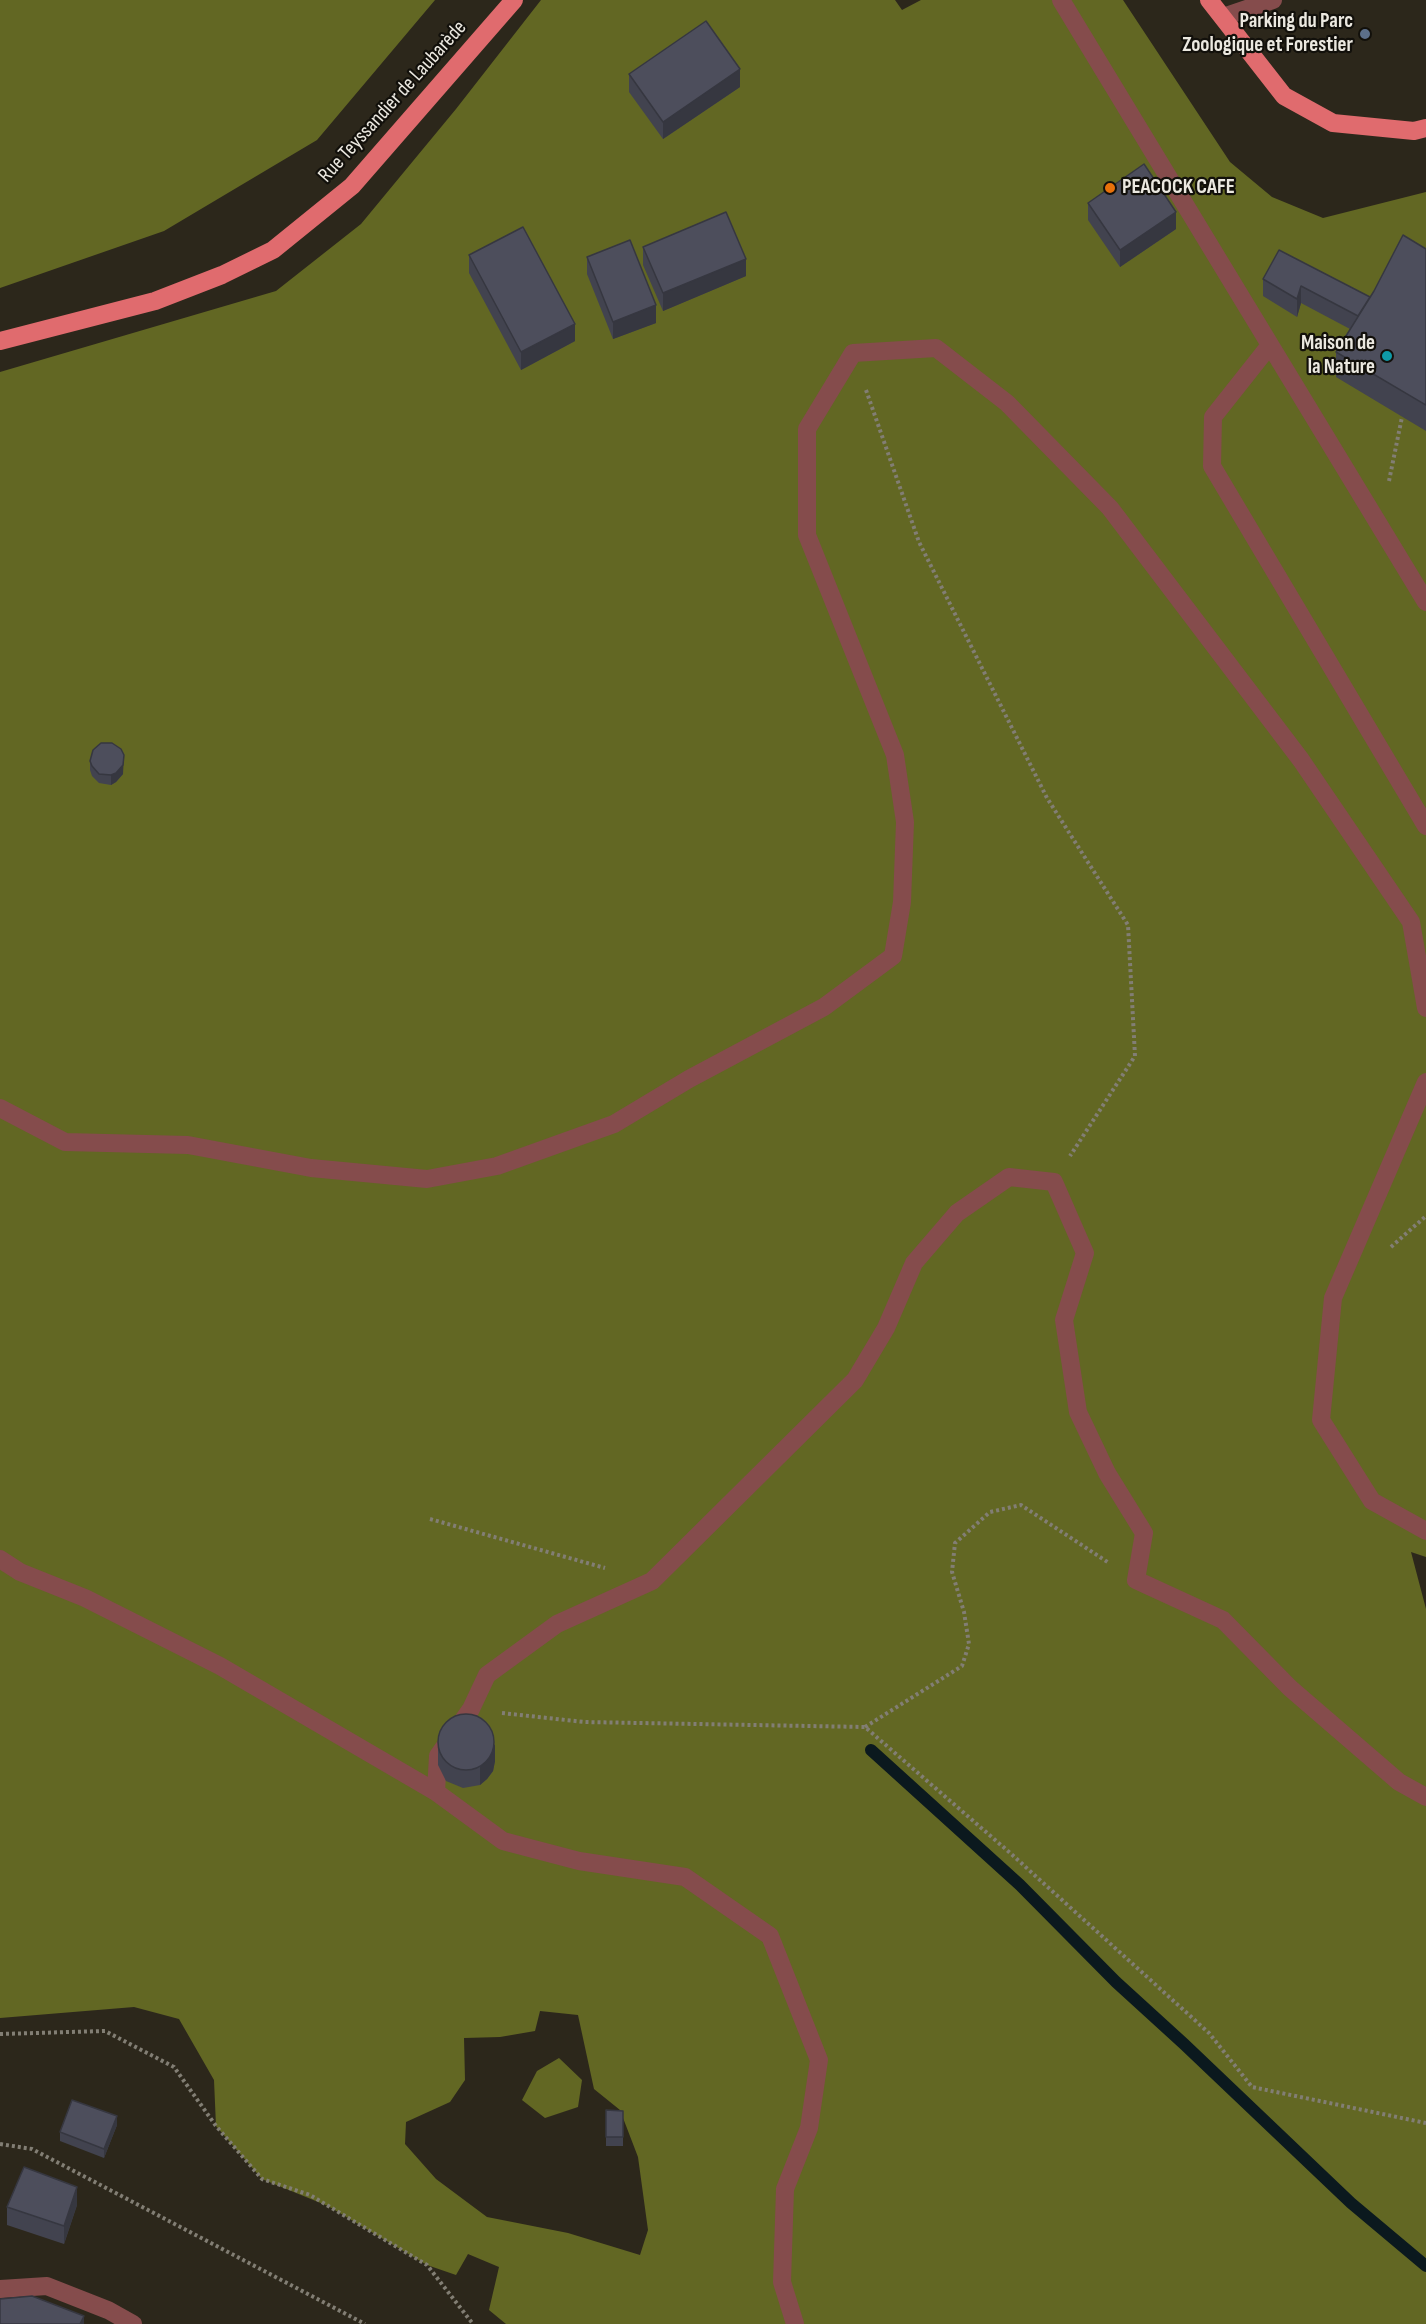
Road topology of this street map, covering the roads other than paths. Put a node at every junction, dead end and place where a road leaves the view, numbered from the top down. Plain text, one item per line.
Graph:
1 (514, 0) edge
2 (1061, 0) edge
3 (1209, 0) edge
4 (1273, 0) edge
5 (1223, 17) junction
6 (1426, 128) edge
7 (0, 341) edge
8 (1270, 345) junction
9 (1426, 602) edge
10 (1426, 826) edge
11 (1426, 1008) edge
12 (1426, 1082) edge
13 (0, 1108) edge
14 (1426, 1531) edge
15 (0, 1559) edge
16 (436, 1792) junction
17 (1426, 1797) edge
18 (0, 2289) edge
19 (133, 2324) edge
20 (795, 2324) edge

1 - 7 main road, Rue Teyssandier de Laubarède
2 - 8 street
3 - 5 main road
4 - 5 street
5 - 6 main road
8 - 9 street
8 - 10 street
11 - 13 street
12 - 14 street
15 - 16 street
16 - 17 street
16 - 20 street
18 - 19 street

